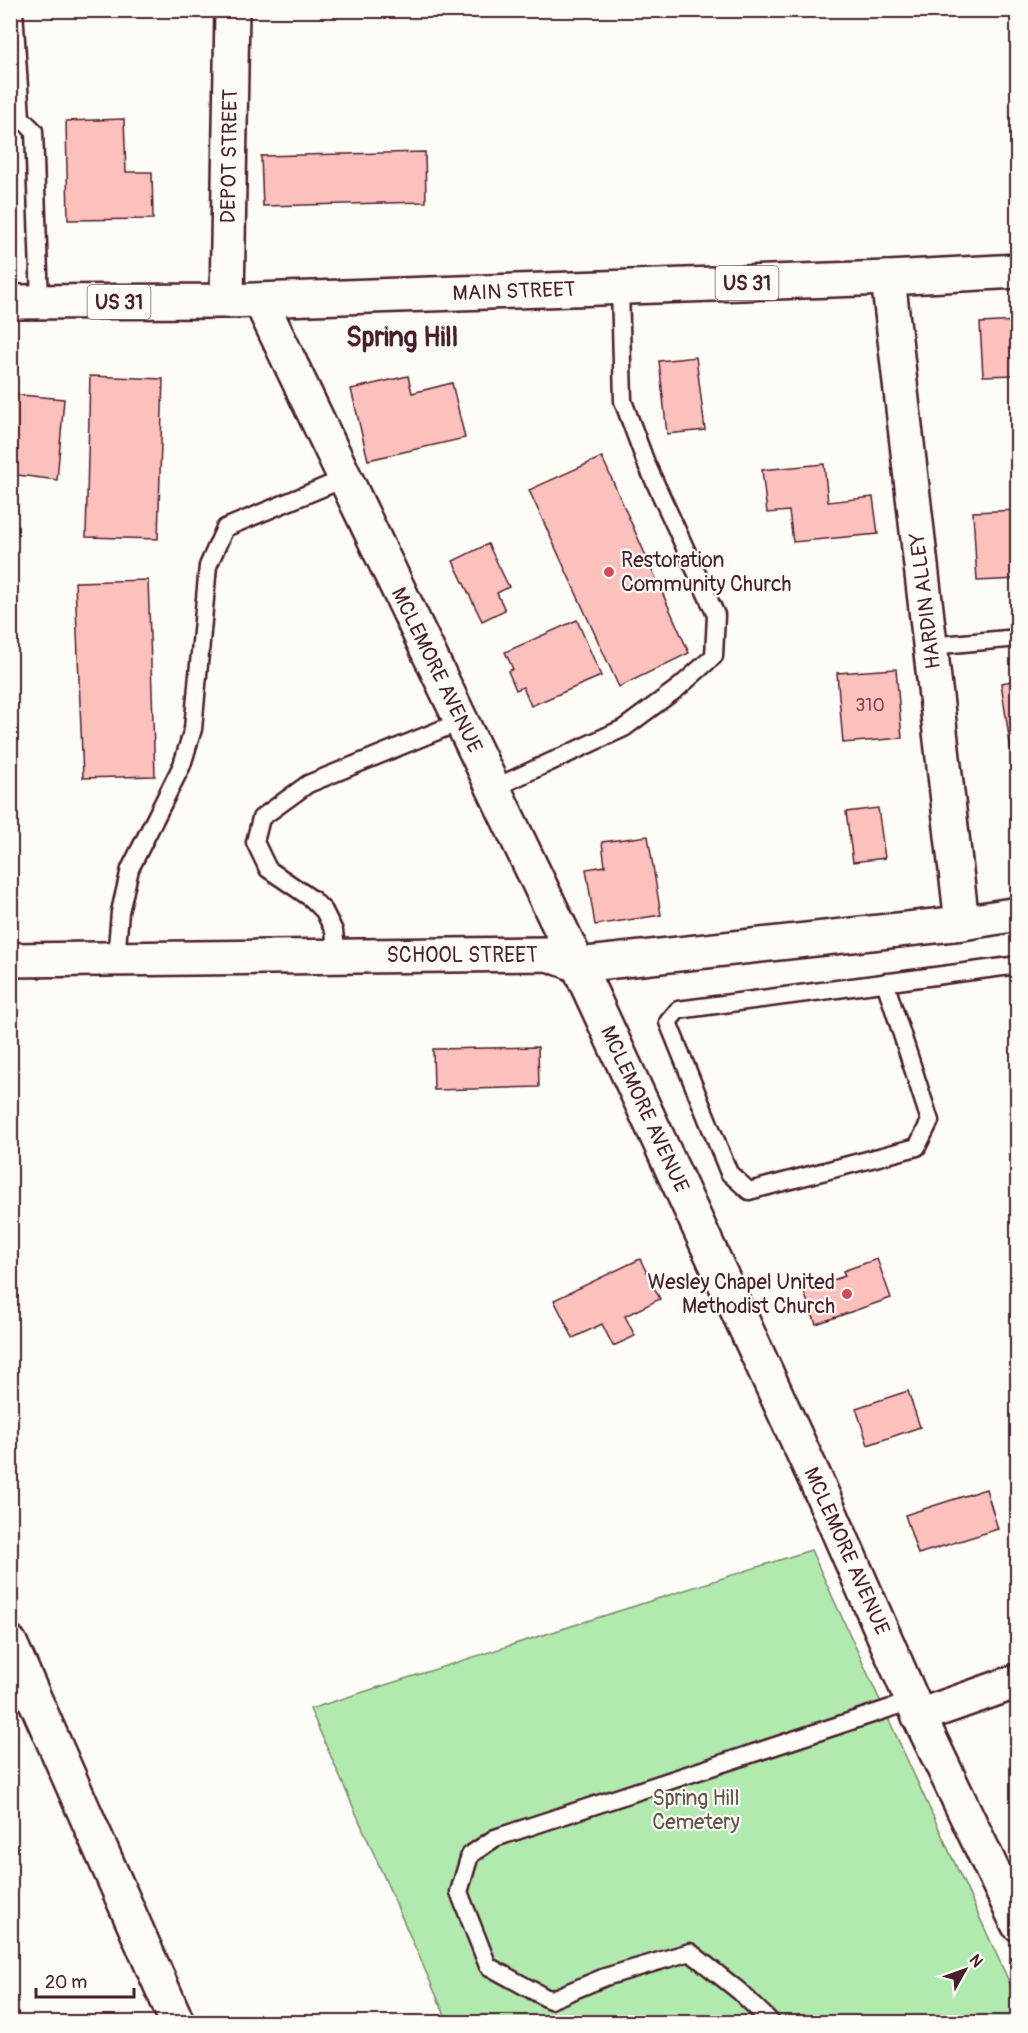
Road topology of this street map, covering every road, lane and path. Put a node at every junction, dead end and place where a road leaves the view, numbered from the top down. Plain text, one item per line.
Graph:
1 (14, 10) edge
2 (232, 10) edge
3 (16, 119) edge
4 (1017, 271) edge
5 (888, 278) junction
6 (620, 287) junction
7 (260, 300) junction
8 (227, 301) junction
9 (25, 302) edge
10 (346, 478) junction
11 (1017, 638) edge
12 (930, 646) junction
13 (462, 721) junction
14 (494, 788) junction
15 (1017, 914) edge
16 (962, 923) junction
17 (337, 956) junction
18 (116, 958) junction
19 (10, 960) edge
20 (578, 965) junction
21 (1017, 965) edge
22 (885, 982) junction
23 (10, 1643) edge
24 (1017, 1681) edge
25 (916, 1709) junction
26 (1017, 1924) edge
27 (177, 2022) edge
28 (771, 2022) edge

1 - 3 lane
2 - 8 street, DEPOT STREET
3 - 9 lane
4 - 5 street, MAIN STREET / US 31
5 - 6 street, MAIN STREET / US 31
5 - 12 street, HARDIN ALLEY
6 - 7 street, MAIN STREET / US 31
6 - 14 lane
7 - 8 street, MAIN STREET / US 31
7 - 10 street, MCLEMORE AVENUE
8 - 9 street, MAIN STREET / US 31
10 - 13 street, MCLEMORE AVENUE
10 - 18 lane
11 - 12 lane
12 - 16 street, HARDIN ALLEY
13 - 14 street, MCLEMORE AVENUE
13 - 17 lane
14 - 20 street, MCLEMORE AVENUE
15 - 16 street, SCHOOL STREET
16 - 20 street, SCHOOL STREET
17 - 18 street, SCHOOL STREET
17 - 20 street, SCHOOL STREET
18 - 19 street, SCHOOL STREET
20 - 25 street, MCLEMORE AVENUE
21 - 22 lane
22 - 22 lane
23 - 27 street
24 - 25 street
25 - 26 street, MCLEMORE AVENUE
25 - 28 lane

